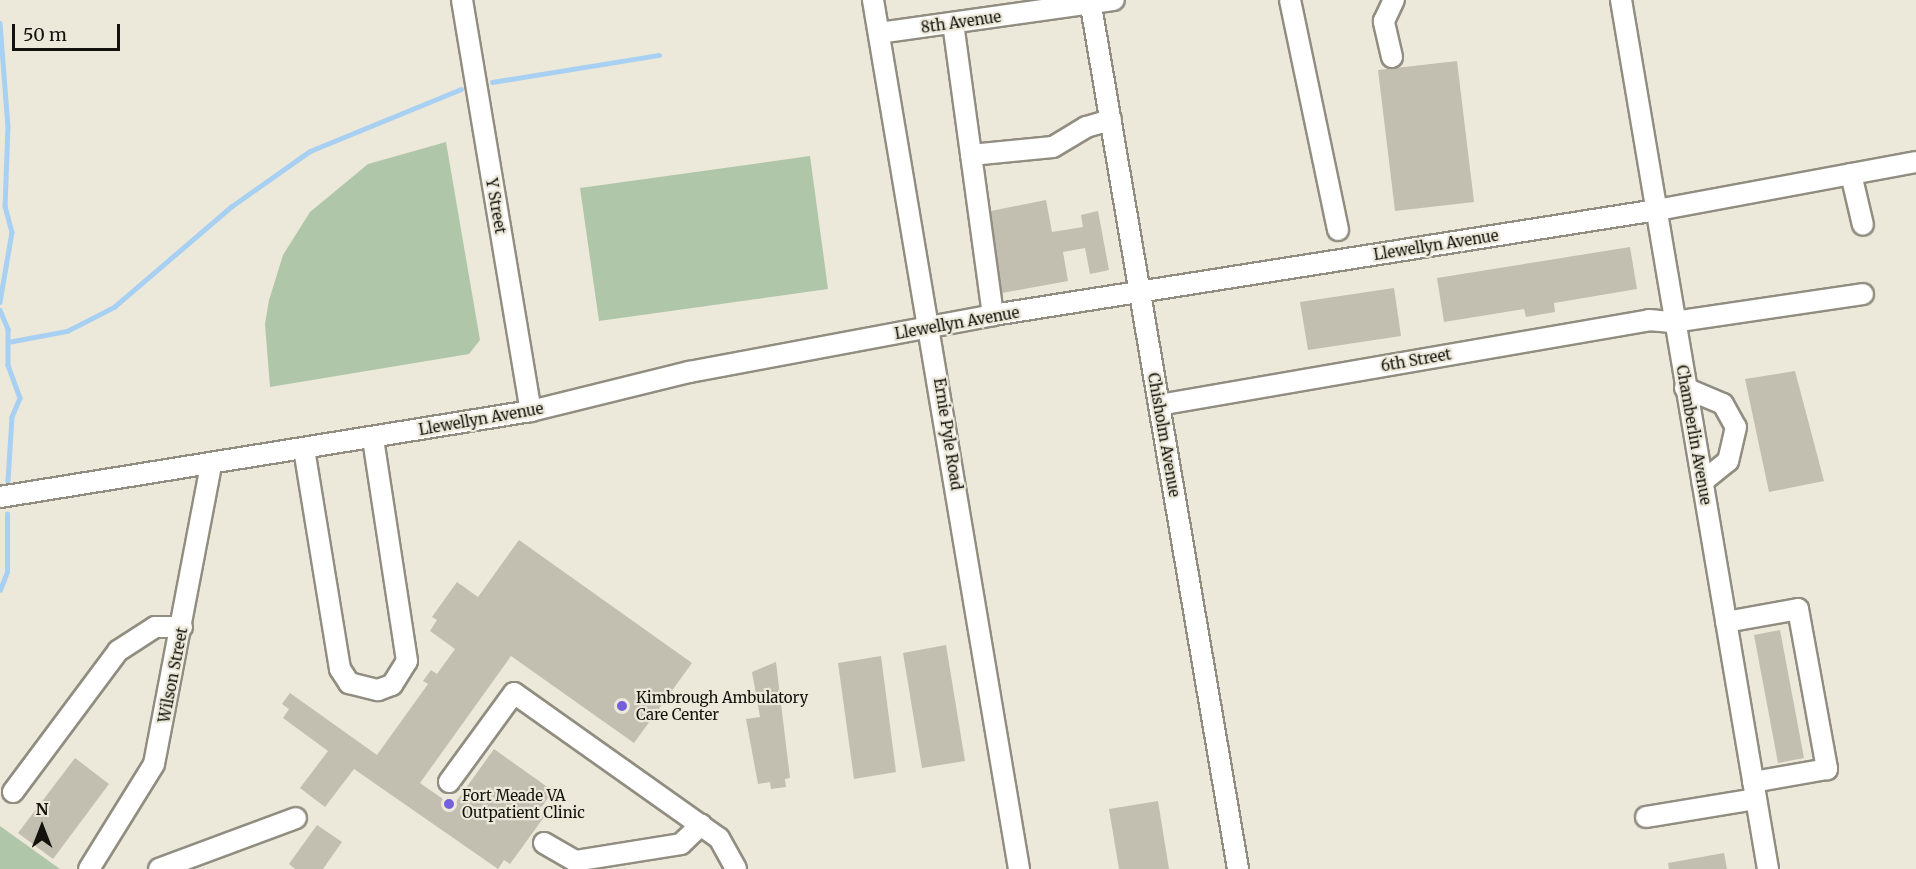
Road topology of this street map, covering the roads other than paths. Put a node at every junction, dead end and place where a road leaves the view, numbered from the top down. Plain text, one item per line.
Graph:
1 (462, 0) edge
2 (873, 0) edge
3 (1114, 0) edge
4 (1290, 0) edge
5 (1394, 0) edge
6 (1621, 0) edge
7 (1091, 2) edge
8 (953, 23) junction
9 (879, 33) junction
10 (1392, 57) dead end
11 (1111, 120) junction
12 (971, 155) junction
13 (1916, 162) edge
14 (1851, 174) junction
15 (1657, 210) junction
16 (1863, 225) dead end
17 (1338, 230) dead end
18 (1141, 293) junction
19 (1863, 294) dead end
20 (993, 315) junction
21 (1674, 322) junction
22 (930, 327) junction
23 (1685, 388) junction
24 (1159, 405) junction
25 (531, 411) junction
26 (373, 439) junction
27 (304, 449) junction
28 (210, 464) junction
29 (1702, 482) junction
30 (0, 496) edge
31 (1726, 622) junction
32 (182, 627) junction
33 (449, 782) dead end
34 (1755, 790) junction
35 (14, 792) dead end
36 (296, 818) dead end
37 (1646, 818) dead end
38 (701, 825) junction
39 (544, 843) dead end
40 (92, 868) edge
41 (159, 869) edge
42 (735, 869) edge
43 (1019, 869) edge
44 (1238, 869) edge
45 (1768, 869) edge

1 - 25 street, Y Street
2 - 9 street, Ernie Pyle Road
3 - 7 street, 8th Avenue
4 - 17 street
5 - 10 street
6 - 15 street, Chamberlin Avenue
7 - 8 street, 8th Avenue
7 - 11 street, Chisholm Avenue
8 - 9 street, 8th Avenue
8 - 12 street
9 - 22 street, Ernie Pyle Road
11 - 12 street
11 - 18 street, Chisholm Avenue
12 - 20 street
13 - 14 street, Llewellyn Avenue
14 - 15 street, Llewellyn Avenue
14 - 16 street
15 - 18 street, Llewellyn Avenue
15 - 21 street, Chamberlin Avenue
18 - 20 street, Llewellyn Avenue
18 - 24 street, Chisholm Avenue
19 - 21 street, 6th Street
20 - 22 street, Llewellyn Avenue
21 - 23 street, Chamberlin Avenue
21 - 24 street, 6th Street
22 - 25 street, Llewellyn Avenue
22 - 43 street, Ernie Pyle Road
23 - 29 street, Chamberlin Avenue
23 - 29 street
24 - 44 street, Chisholm Avenue
25 - 26 street, Llewellyn Avenue
26 - 27 street, Llewellyn Avenue
26 - 27 street
27 - 28 street, Llewellyn Avenue
28 - 30 street, Llewellyn Avenue
28 - 32 street, Wilson Street
29 - 31 street, Chamberlin Avenue
31 - 34 street, Chamberlin Avenue
31 - 34 street
32 - 35 street
32 - 40 street, Wilson Street
33 - 38 street
34 - 37 street
34 - 45 street, Chamberlin Avenue
36 - 41 street
38 - 39 street
38 - 42 street

